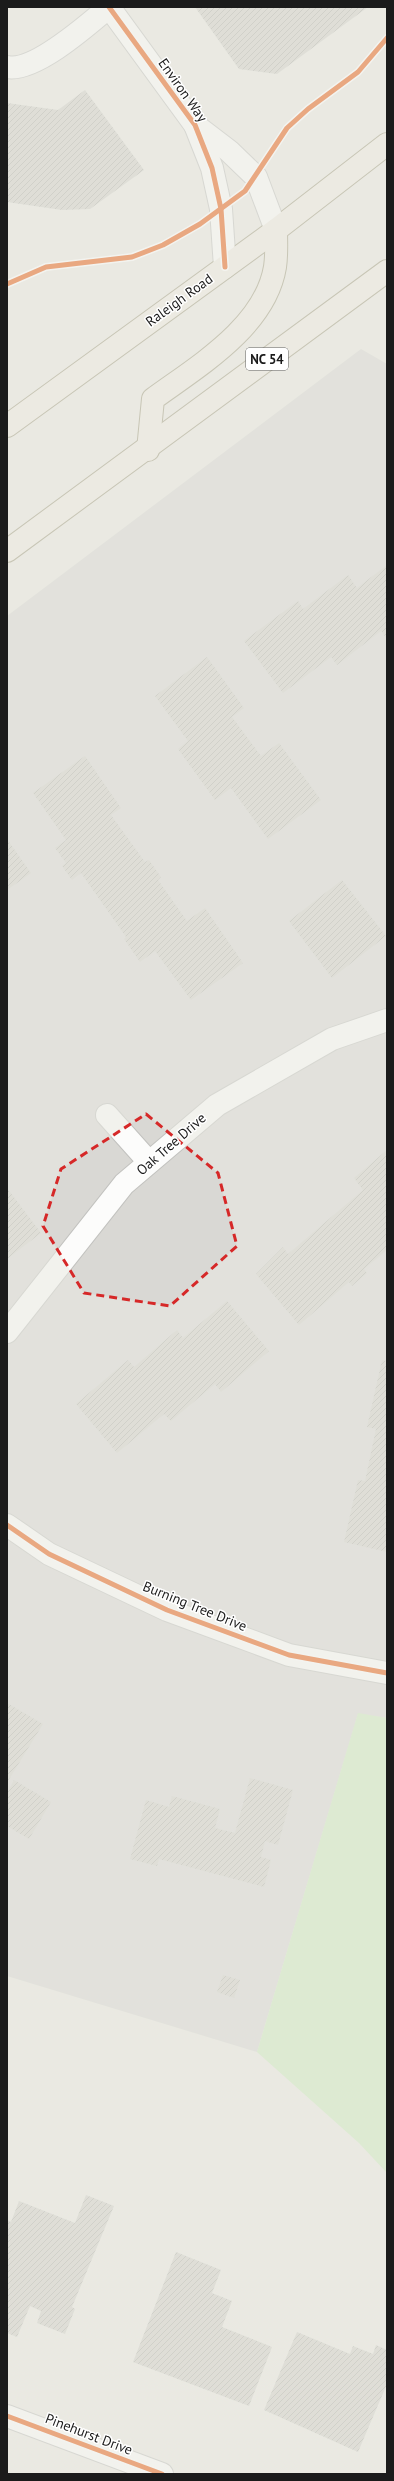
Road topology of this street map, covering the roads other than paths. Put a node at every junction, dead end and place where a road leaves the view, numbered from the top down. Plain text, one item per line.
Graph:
1 (109, 7) edge
2 (7, 67) edge
3 (195, 125) junction
4 (387, 144) edge
5 (276, 230) junction
6 (225, 267) junction
7 (387, 271) edge
8 (7, 426) edge
9 (148, 450) junction
10 (7, 551) edge
11 (387, 1020) edge
12 (108, 1115) dead end
13 (149, 1162) junction
14 (7, 1332) edge
15 (7, 1525) edge
16 (387, 1673) edge
17 (7, 2416) edge
18 (162, 2474) edge

1 - 2 street, Environ Way
1 - 3 street, Environ Way
3 - 5 street, Environ Way
3 - 6 street, Environ Way
4 - 5 main road, Raleigh Road
5 - 6 main road, Raleigh Road
5 - 9 main road
6 - 8 main road, Raleigh Road
7 - 9 main road, NC 54
9 - 10 main road, NC 54
11 - 13 street, Oak Tree Drive
12 - 13 street
13 - 14 street, Oak Tree Drive
15 - 16 street, Burning Tree Drive
17 - 18 street, Pinehurst Drive

